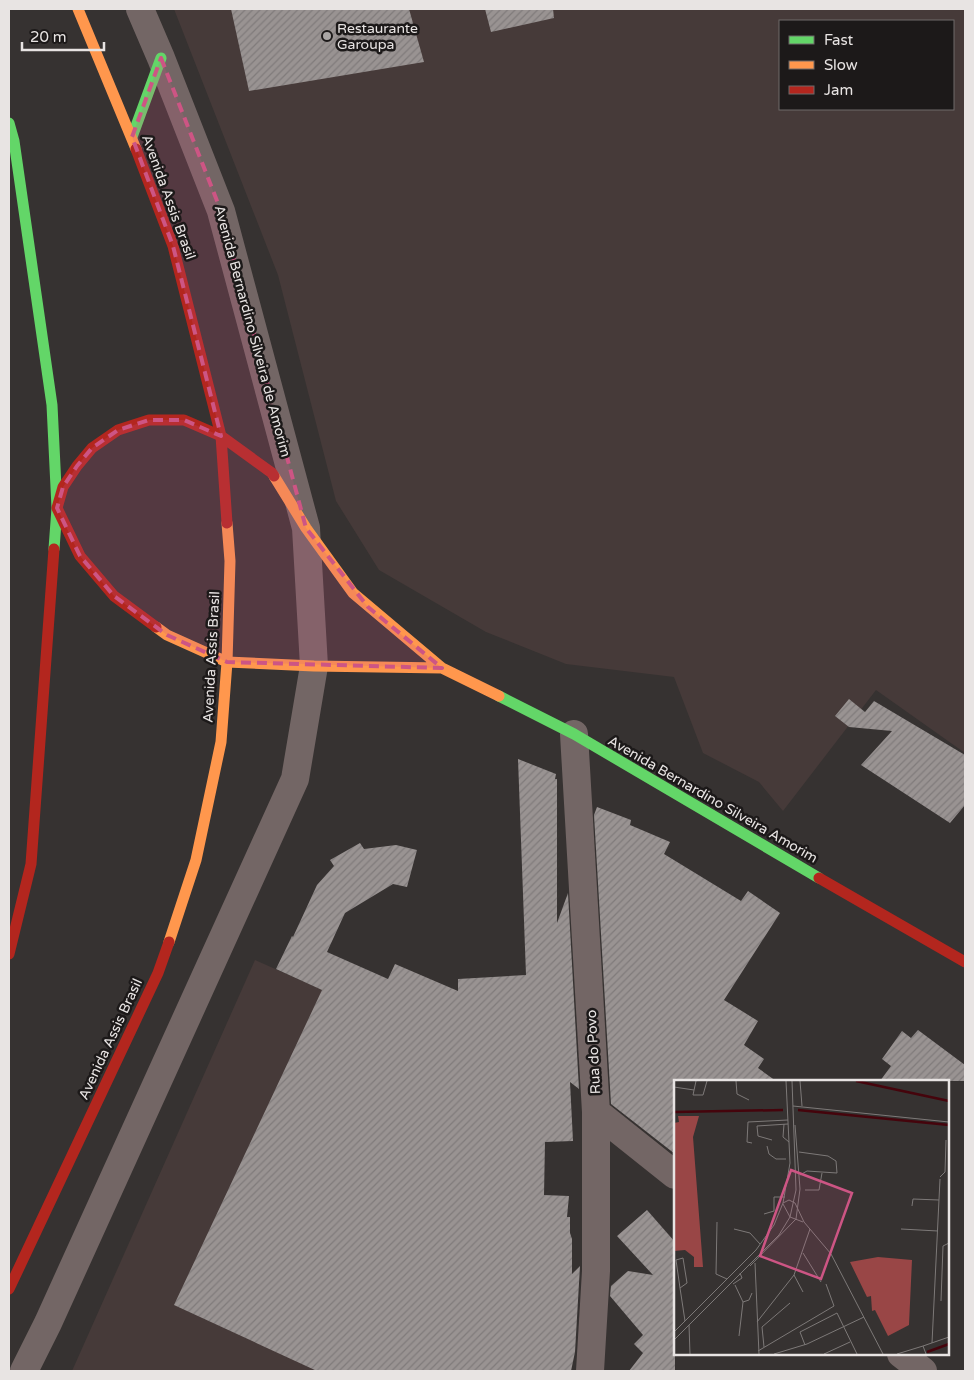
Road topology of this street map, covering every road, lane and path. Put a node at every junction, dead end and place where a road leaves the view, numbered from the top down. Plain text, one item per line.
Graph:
1 (78, 9) edge
2 (140, 9) edge
3 (161, 58) junction
4 (9, 123) edge
5 (132, 137) junction
6 (221, 436) junction
7 (57, 508) junction
8 (306, 528) junction
9 (227, 662) junction
10 (314, 666) junction
11 (442, 668) junction
12 (574, 734) junction
13 (9, 954) edge
14 (965, 962) edge
15 (596, 1112) junction
16 (674, 1174) edge
17 (9, 1289) edge
18 (902, 1355) edge
19 (24, 1371) edge
20 (590, 1371) edge
21 (923, 1371) edge

1 - 5 main road, Avenida Assis Brasil
2 - 3 street, Avenida Bernardino Silveira de Amorim
3 - 5 main road
3 - 8 street, Avenida Bernardino Silveira de Amorim
4 - 7 main road
5 - 6 main road, Avenida Assis Brasil
6 - 7 main road, Avenida Bernardino Silveira Amorim
6 - 8 main road, Avenida Bernardino Silveira Amorim
6 - 9 main road, Avenida Assis Brasil
7 - 9 main road, Avenida Bernardino Silveira Amorim
7 - 13 main road
8 - 10 street, Avenida Bernardino Silveira de Amorim
8 - 11 main road, Avenida Bernardino Silveira Amorim
9 - 10 main road, Avenida Bernardino Silveira Amorim
9 - 17 main road, Avenida Assis Brasil
10 - 11 main road, Avenida Bernardino Silveira Amorim
10 - 19 street, Avenida Bernardino Silveira de Amorim
11 - 12 main road, Avenida Bernardino Silveira Amorim
12 - 14 main road, Avenida Bernardino Silveira Amorim
12 - 15 street, Rua do Povo
15 - 16 street
15 - 20 street, Rua do Povo
18 - 21 street

